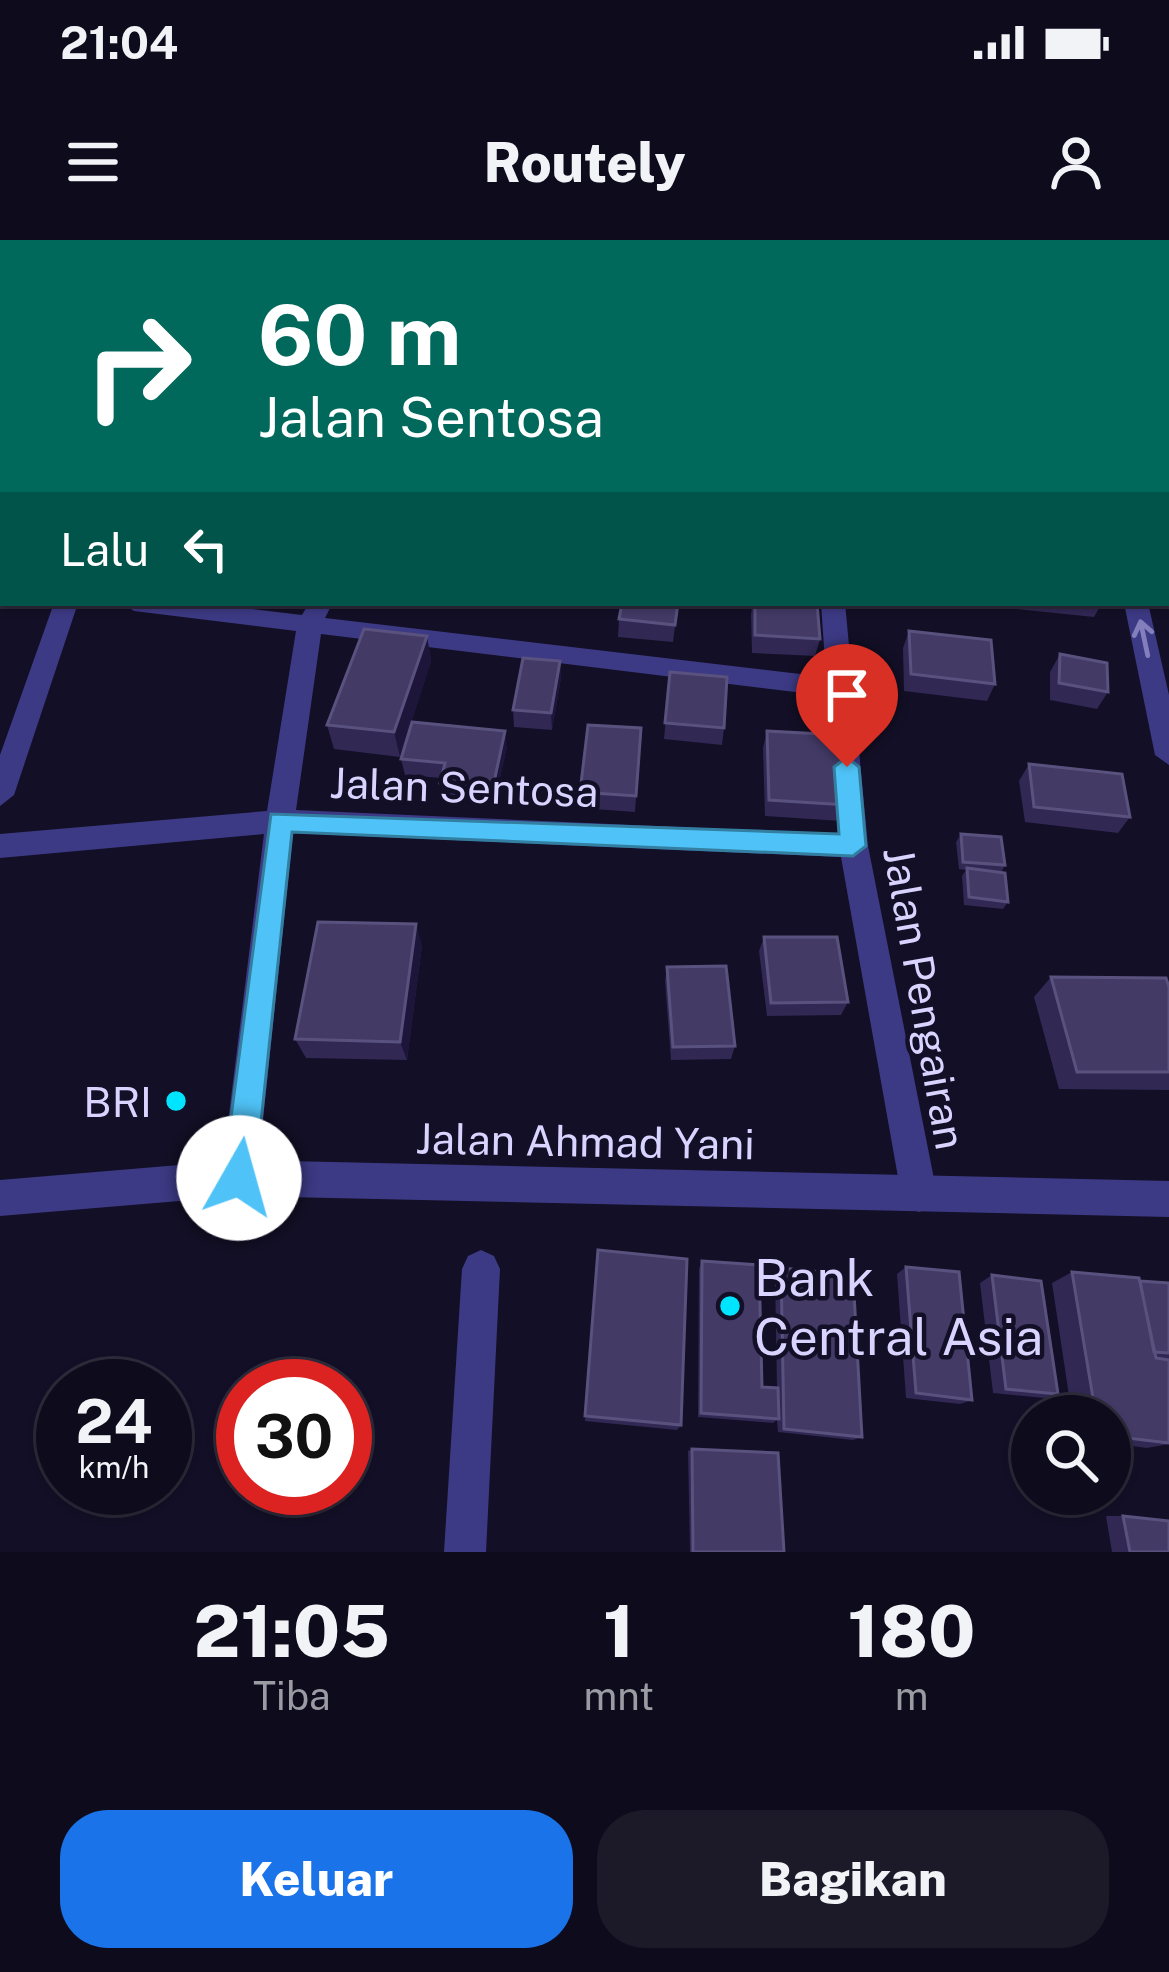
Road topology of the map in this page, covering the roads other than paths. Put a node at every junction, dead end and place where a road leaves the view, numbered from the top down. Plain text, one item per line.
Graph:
1 (65, 606) edge
2 (188, 606) edge
3 (833, 606) edge
4 (1137, 606) edge
5 (315, 613) edge
6 (840, 688) junction
7 (1169, 755) edge
8 (0, 795) edge
9 (280, 821) junction
10 (0, 846) edge
11 (853, 846) junction
12 (239, 1178) junction
13 (919, 1194) junction
14 (0, 1198) edge
15 (1169, 1199) edge
16 (481, 1269) dead end
17 (465, 1552) edge

1 - 8 street
2 - 5 street
3 - 6 street, Jalan Pengairan
7 -> 4 street
5 - 6 street
5 - 9 street
6 - 11 street, Jalan Pengairan
9 - 10 street, Jalan Sentosa
9 - 11 street, Jalan Sentosa
9 - 12 street
11 - 13 street, Jalan Pengairan
12 - 13 street, Jalan Ahmad Yani
12 - 14 street, Jalan Ahmad Yani
13 - 15 street, Jalan Ahmad Yani
16 - 17 street

